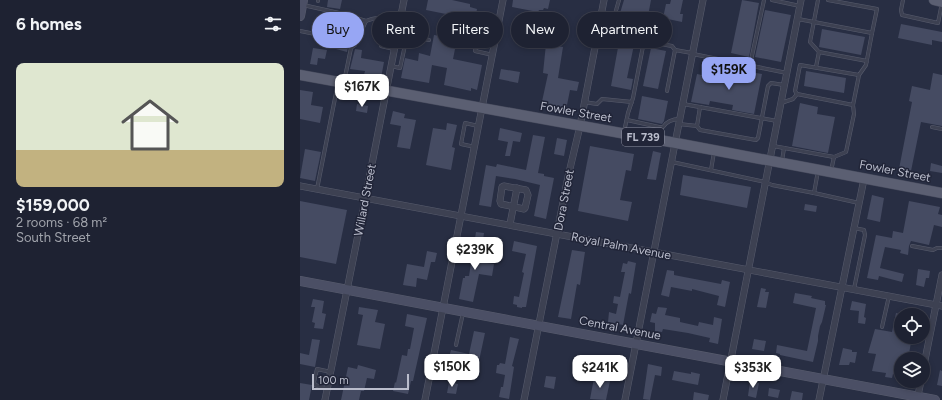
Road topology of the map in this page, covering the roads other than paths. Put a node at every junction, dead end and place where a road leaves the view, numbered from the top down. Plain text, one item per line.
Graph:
1 (404, 0) edge
2 (504, 0) edge
3 (604, 0) edge
4 (619, 0) edge
5 (703, 0) edge
6 (764, 0) edge
7 (772, 0) edge
8 (818, 0) edge
9 (828, 0) edge
10 (903, 0) edge
11 (934, 0) edge
12 (302, 2) edge
13 (942, 2) edge
14 (801, 3) edge
15 (402, 12) edge
16 (502, 12) edge
17 (601, 12) edge
18 (616, 12) edge
19 (300, 16) edge
20 (798, 18) junction
21 (372, 19) edge
22 (366, 21) junction
23 (814, 22) junction
24 (300, 30) edge
25 (312, 33) edge
26 (872, 33) junction
27 (672, 46) edge
28 (389, 48) edge
29 (404, 48) edge
30 (476, 48) edge
31 (494, 48) edge
32 (594, 48) edge
33 (643, 48) edge
34 (394, 49) joint
35 (675, 50) junction
36 (819, 52) junction
37 (692, 53) junction
38 (493, 55) junction
39 (867, 61) junction
40 (750, 65) junction
41 (391, 66) junction
42 (816, 67) junction
43 (787, 73) junction
44 (300, 75) edge
45 (859, 75) junction
46 (341, 83) junction
47 (785, 85) junction
48 (667, 90) dead end
49 (386, 91) junction
50 (797, 94) junction
51 (584, 102) junction
52 (632, 102) junction
53 (781, 103) junction
54 (683, 104) junction
55 (853, 105) junction
56 (700, 107) junction
57 (482, 108) junction
58 (762, 118) junction
59 (627, 120) junction
60 (679, 121) junction
61 (777, 121) junction
62 (479, 126) junction
63 (580, 126) junction
64 (697, 126) junction
65 (932, 127) dead end
66 (942, 129) edge
67 (624, 134) junction
68 (676, 143) junction
69 (772, 146) junction
70 (475, 147) junction
71 (784, 148) junction
72 (715, 150) junction
73 (834, 157) junction
74 (769, 161) junction
75 (672, 162) junction
76 (781, 163) junction
77 (711, 170) junction
78 (818, 170) junction
79 (831, 173) junction
80 (864, 179) junction
81 (766, 182) junction
82 (300, 186) edge
83 (517, 188) junction
84 (317, 189) junction
85 (814, 193) junction
86 (942, 193) edge
87 (366, 198) junction
88 (859, 203) junction
89 (513, 207) junction
90 (461, 216) junction
91 (510, 224) junction
92 (854, 228) junction
93 (557, 234) junction
94 (912, 246) dead end
95 (942, 248) edge
96 (654, 252) junction
97 (749, 270) junction
98 (942, 275) edge
99 (300, 281) edge
100 (842, 287) junction
101 (854, 289) junction
102 (347, 290) junction
103 (889, 296) junction
104 (939, 305) edge
105 (444, 307) junction
106 (463, 311) junction
107 (539, 326) junction
108 (882, 327) dead end
109 (637, 344) junction
110 (456, 345) dead end
111 (927, 352) edge
112 (730, 362) junction
113 (331, 372) junction
114 (824, 379) junction
115 (919, 388) edge
116 (327, 389) junction
117 (917, 398) edge
118 (325, 400) edge
119 (425, 400) edge
120 (524, 400) edge
121 (625, 400) edge
122 (723, 400) edge
123 (819, 400) edge
124 (935, 400) edge

1 - 15 street, Willard Street
2 - 16 street
3 - 17 street, Dora Street
4 - 18 lane
5 - 37 street
6 - 40 lane
7 - 14 lane
8 - 23 lane
9 - 26 lane
10 - 13 lane
11 - 13 main road
12 - 19 street
12 - 22 lane
14 - 20 street
20 - 23 lane
20 - 43 street
21 - 22 lane
22 - 46 lane
23 - 26 lane
23 - 36 lane
24 - 25 lane
26 - 39 lane
27 - 35 lane
28 - 34 lane
29 - 41 lane
30 - 38 lane
31 - 38 street
32 - 51 street, Dora Street
33 - 52 lane
34 - 41 street, Willard Street
35 - 37 lane
35 - 48 lane
36 - 39 lane
36 - 42 lane
37 - 40 lane
37 - 54 street
38 - 57 street
39 - 45 lane
40 - 43 lane
41 - 49 street, Willard Street
42 - 45 lane
42 - 50 lane
43 - 47 street
44 - 46 main road, Fowler Street / FL 739
45 - 55 lane
46 - 49 main road, Fowler Street / FL 739
46 - 84 lane
47 - 53 street
47 - 58 lane
49 - 57 main road, Fowler Street / FL 739
49 - 87 street, Willard Street
50 - 53 lane
50 - 55 lane
51 - 52 lane
51 - 63 street, Dora Street
52 - 59 lane
53 - 61 street
54 - 56 lane
54 - 60 street
55 - 73 lane
56 - 58 lane
56 - 64 lane
57 - 62 street
57 - 63 main road, Fowler Street / FL 739
58 - 61 lane
58 - 64 lane
59 - 60 lane
59 - 67 lane
60 - 64 lane
60 - 68 street
61 - 69 street
62 - 70 street
62 - 70 lane
63 - 67 main road, Fowler Street / FL 739
63 - 93 street, Dora Street
65 - 66 lane
67 - 68 main road, Fowler Street / FL 739
68 - 72 main road, Fowler Street / FL 739
68 - 75 street
69 - 71 lane
69 - 74 street
70 - 90 street
71 - 73 lane
71 - 76 lane
72 - 74 main road, Fowler Street / FL 739
72 - 77 lane
73 - 79 lane
74 - 76 main road, Fowler Street / FL 739
74 - 81 street
75 - 77 lane
75 - 96 street
76 - 78 main road, Fowler Street / FL 739
77 - 81 lane
78 - 79 main road, Fowler Street / FL 739
78 - 85 lane
79 - 80 main road, Fowler Street / FL 739
80 - 86 main road, Fowler Street / FL 739
80 - 88 street
81 - 85 lane
81 - 97 street
82 - 84 street, Royal Palm Avenue
83 - 89 street
83 - 89 street
83 - 89 street
84 - 87 street, Royal Palm Avenue
85 - 88 lane
87 - 90 street, Royal Palm Avenue
87 - 102 street, Willard Street
88 - 92 street
89 - 91 street
90 - 91 street, Royal Palm Avenue
90 - 105 street
91 - 93 street, Royal Palm Avenue
92 - 100 street
92 - 101 lane
93 - 96 street, Royal Palm Avenue
93 - 107 street, Dora Street
94 - 95 lane
96 - 97 street, Royal Palm Avenue
96 - 109 street
97 - 100 street, Royal Palm Avenue
97 - 112 street
98 - 104 street
99 - 102 street, Central Avenue
100 - 101 street, Royal Palm Avenue
100 - 114 street
101 - 103 street, Royal Palm Avenue
102 - 105 street, Central Avenue
102 - 113 street, Willard Street
103 - 104 street, Royal Palm Avenue
103 - 108 lane
104 - 111 street
105 - 106 street, Central Avenue
105 - 119 street
106 - 107 street, Central Avenue
106 - 110 lane
107 - 109 street, Central Avenue
107 - 120 street, Dora Street
109 - 112 street, Central Avenue
109 - 121 street
112 - 114 street, Central Avenue
112 - 122 street
113 - 116 street, Willard Street
113 - 116 lane
114 - 117 street, Central Avenue
114 - 123 street
115 - 117 street
116 - 118 street, Willard Street
117 - 124 street, Central Avenue

